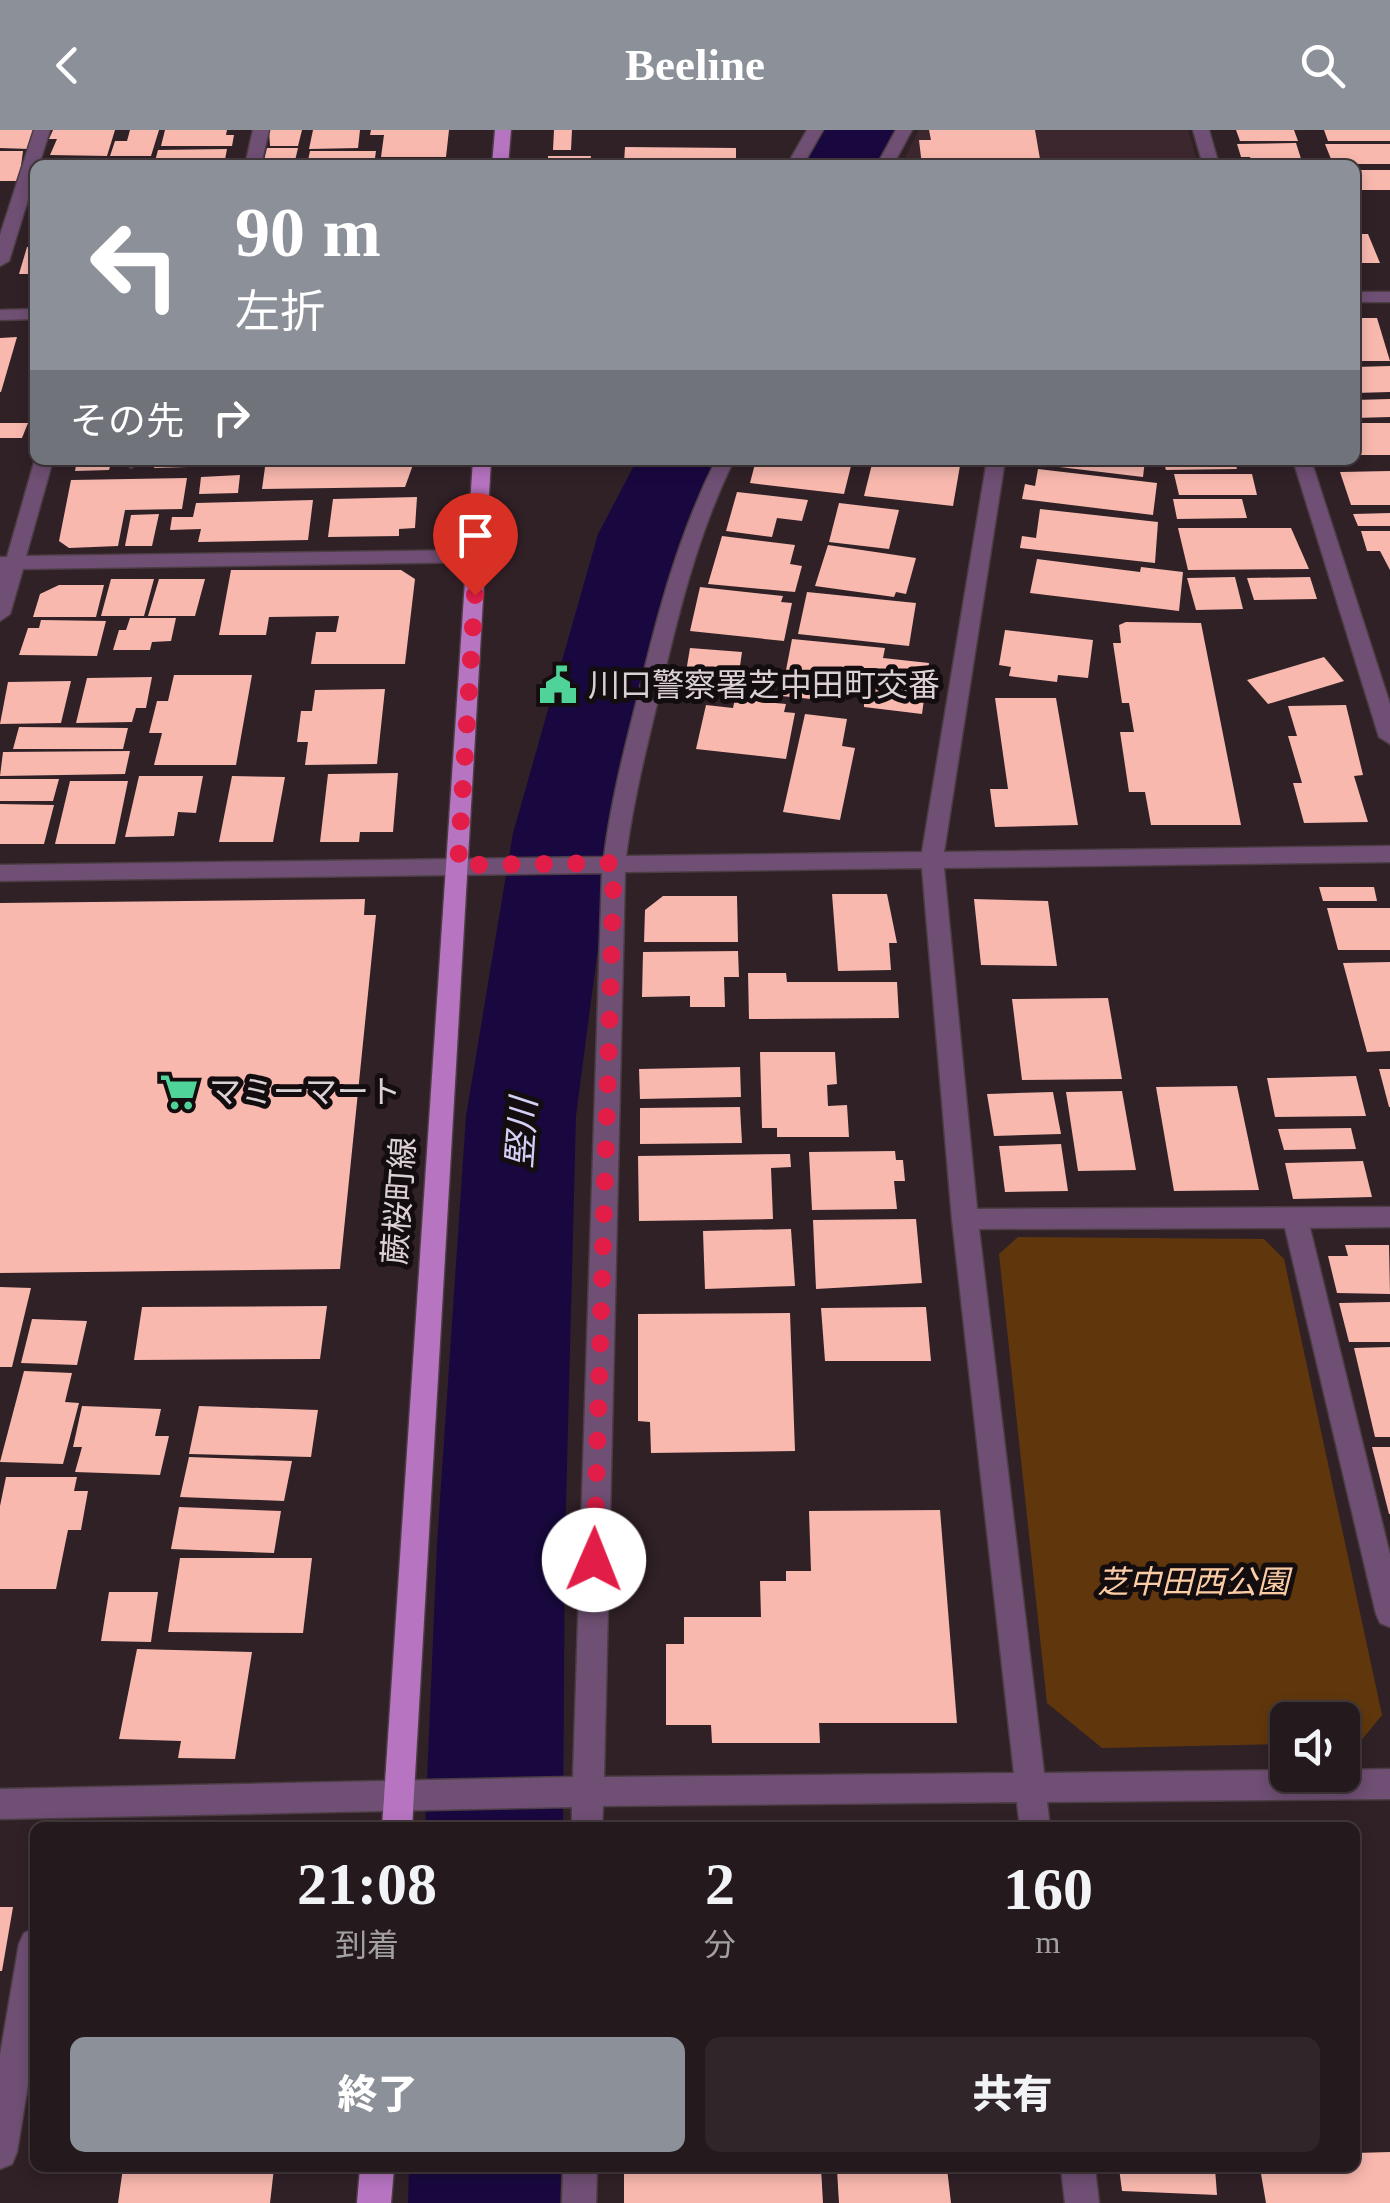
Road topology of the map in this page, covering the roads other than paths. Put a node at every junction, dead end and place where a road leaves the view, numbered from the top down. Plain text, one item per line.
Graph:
1 (42, 130) edge
2 (261, 130) edge
3 (502, 130) edge
4 (815, 130) edge
5 (904, 130) edge
6 (1201, 130) edge
7 (32, 160) edge
8 (255, 160) edge
9 (500, 160) edge
10 (797, 160) edge
11 (888, 160) edge
12 (1210, 160) edge
13 (30, 167) edge
14 (0, 261) edge
15 (1360, 297) edge
16 (1390, 297) edge
17 (30, 314) edge
18 (0, 315) edge
19 (42, 465) edge
20 (482, 465) edge
21 (723, 465) edge
22 (995, 465) edge
23 (1304, 465) edge
24 (477, 556) junction
25 (7, 563) edge
26 (0, 614) edge
27 (1390, 736) edge
28 (1390, 854) edge
29 (932, 860) junction
30 (603, 863) junction
31 (458, 865) junction
32 (0, 873) edge
33 (1390, 1217) edge
34 (964, 1218) junction
35 (1295, 1218) junction
36 (1390, 1614) edge
37 (1390, 1784) edge
38 (1030, 1786) junction
39 (588, 1792) junction
40 (399, 1796) junction
41 (0, 1804) edge
42 (57, 1815) edge
43 (397, 1822) edge
44 (587, 1822) edge
45 (1034, 1822) edge
46 (30, 1974) edge
47 (0, 2152) edge
48 (376, 2172) edge
49 (580, 2172) edge
50 (1078, 2172) edge
51 (374, 2203) edge
52 (579, 2203) edge
53 (1082, 2203) edge

1 - 7 street
2 - 8 street
3 - 9 main road
4 - 10 street
5 - 11 street
6 - 12 street
13 - 14 street
15 - 16 street
17 - 18 street
19 - 25 street
20 - 24 main road, 蕨桜町線
21 - 30 street
22 - 29 street
23 - 27 street
24 - 25 street
24 - 31 main road, 蕨桜町線
25 - 26 street
28 - 29 street
29 - 30 street
29 - 34 street
30 - 31 street
30 - 39 street
31 - 32 street
31 - 40 main road, 蕨桜町線
33 - 35 street
34 - 35 street
34 - 38 street
35 - 36 street
37 - 38 street
38 - 39 street
38 - 45 street
39 - 40 street
39 - 44 street
40 - 42 street
40 - 43 main road, 蕨桜町線
41 - 42 street
46 - 47 street
48 - 51 main road
49 - 52 street
50 - 53 street

